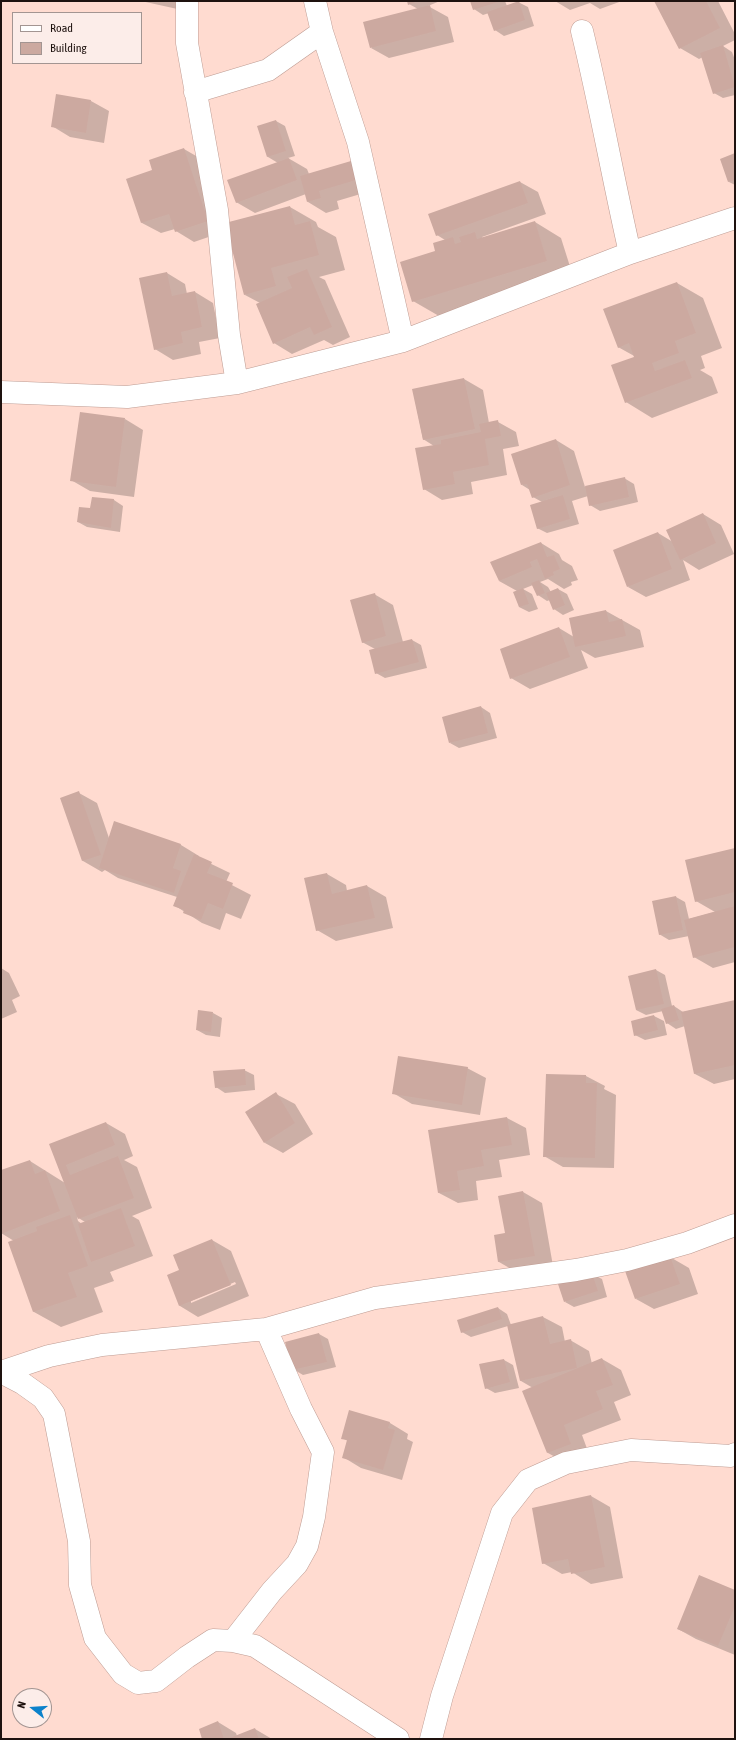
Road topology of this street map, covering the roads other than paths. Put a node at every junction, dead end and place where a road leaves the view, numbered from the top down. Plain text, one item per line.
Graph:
1 (187, 1) edge
2 (320, 3) edge
3 (582, 31) dead end
4 (322, 32) junction
5 (195, 92) junction
6 (735, 218) edge
7 (630, 253) junction
8 (403, 341) junction
9 (237, 383) junction
10 (1, 392) edge
11 (735, 1225) edge
12 (266, 1329) junction
13 (1, 1372) edge
14 (735, 1454) edge
15 (233, 1641) junction
16 (398, 1739) edge
17 (431, 1739) edge

1 - 5 street
2 - 4 street
3 - 7 street
4 - 5 street
4 - 8 street
5 - 9 street
6 - 7 street
7 - 8 street
8 - 9 street
9 - 10 street
11 - 12 street
12 - 13 street
12 - 15 street
13 - 15 street
14 - 17 street
15 - 16 street

